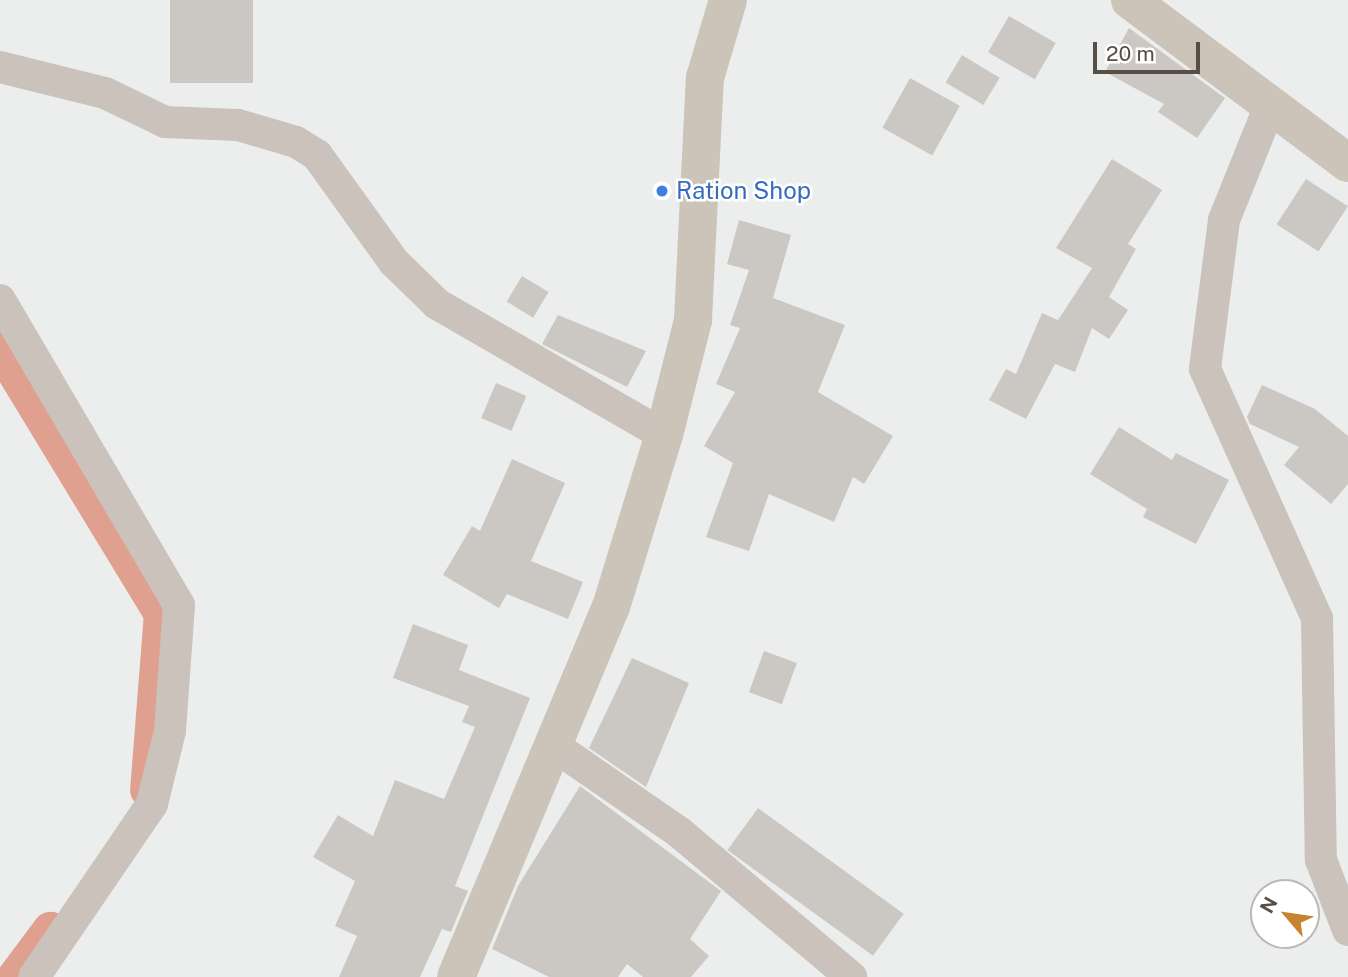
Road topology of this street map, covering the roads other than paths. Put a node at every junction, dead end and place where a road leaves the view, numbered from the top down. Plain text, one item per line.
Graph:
1 (728, 0) edge
2 (1130, 0) edge
3 (0, 67) edge
4 (1269, 108) junction
5 (1348, 163) edge
6 (0, 300) edge
7 (664, 435) junction
8 (557, 748) junction
9 (1348, 930) edge
10 (34, 977) edge
11 (456, 977) edge
12 (852, 977) edge

1 - 7 street
2 - 4 street
3 - 7 street
4 - 5 street
4 - 9 street
6 - 10 street
7 - 8 street
8 - 11 street
8 - 12 street

